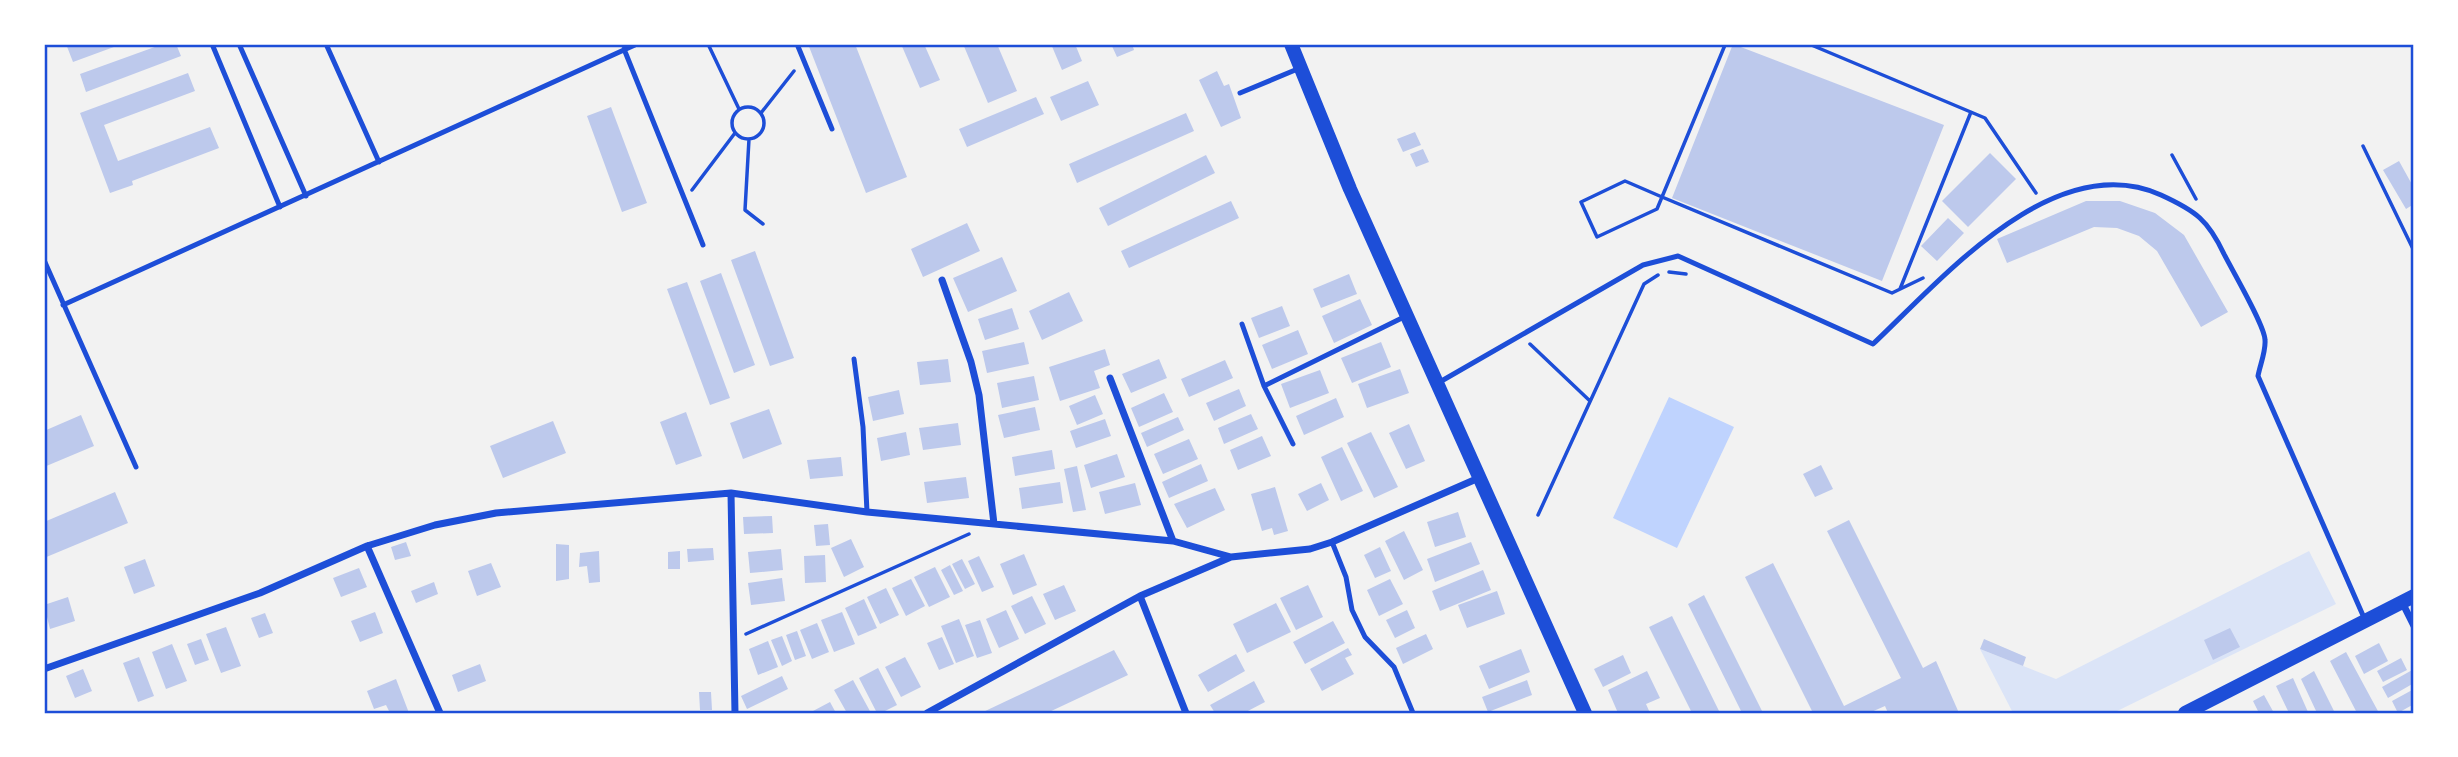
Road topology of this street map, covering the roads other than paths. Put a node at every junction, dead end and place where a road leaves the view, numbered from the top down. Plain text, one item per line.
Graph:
1 (212, 44) edge
2 (239, 44) edge
3 (326, 44) edge
4 (637, 44) edge
5 (797, 44) edge
6 (1291, 44) edge
7 (624, 49) junction
8 (1303, 66) junction
9 (1240, 93) dead end
10 (832, 129) dead end
11 (379, 162) junction
12 (306, 196) junction
13 (280, 207) junction
14 (703, 245) dead end
15 (44, 260) edge
16 (942, 279) dead end
17 (63, 305) junction
18 (1407, 316) junction
19 (1242, 324) dead end
20 (854, 359) dead end
21 (1110, 377) dead end
22 (1438, 383) junction
23 (1264, 386) junction
24 (1293, 444) dead end
25 (136, 467) dead end
26 (1481, 477) junction
27 (731, 494) junction
28 (867, 512) junction
29 (993, 524) junction
30 (1173, 541) junction
31 (1332, 542) junction
32 (368, 546) junction
33 (1231, 557) junction
34 (1140, 596) junction
35 (2408, 598) edge
36 (2365, 620) junction
37 (2414, 626) edge
38 (44, 670) edge
39 (440, 713) edge
40 (735, 713) edge
41 (927, 713) edge
42 (1186, 713) edge
43 (1413, 713) edge
44 (1586, 713) edge
45 (2185, 713) edge

1 - 13 lane
2 - 12 lane
3 - 11 lane
4 - 7 lane
5 - 10 lane
6 - 8 main road
7 - 11 lane
7 - 14 lane
8 - 9 lane
8 - 18 main road
11 - 12 lane
12 - 13 lane
13 - 17 lane
15 - 17 lane
16 - 29 street
17 - 25 lane
18 - 22 main road
18 - 23 lane
19 - 23 lane
20 - 28 lane
21 - 30 street
22 - 26 main road
22 - 36 lane
23 - 24 lane
26 - 31 street
26 - 44 main road
27 - 28 street
27 - 32 street
27 - 40 street
28 - 29 street
29 - 30 street
30 - 33 street
31 - 33 street
31 - 43 lane
32 - 38 street
32 - 39 street
33 - 34 street
34 - 41 street
34 - 42 street
35 - 36 main road
35 - 37 street
36 - 45 main road

